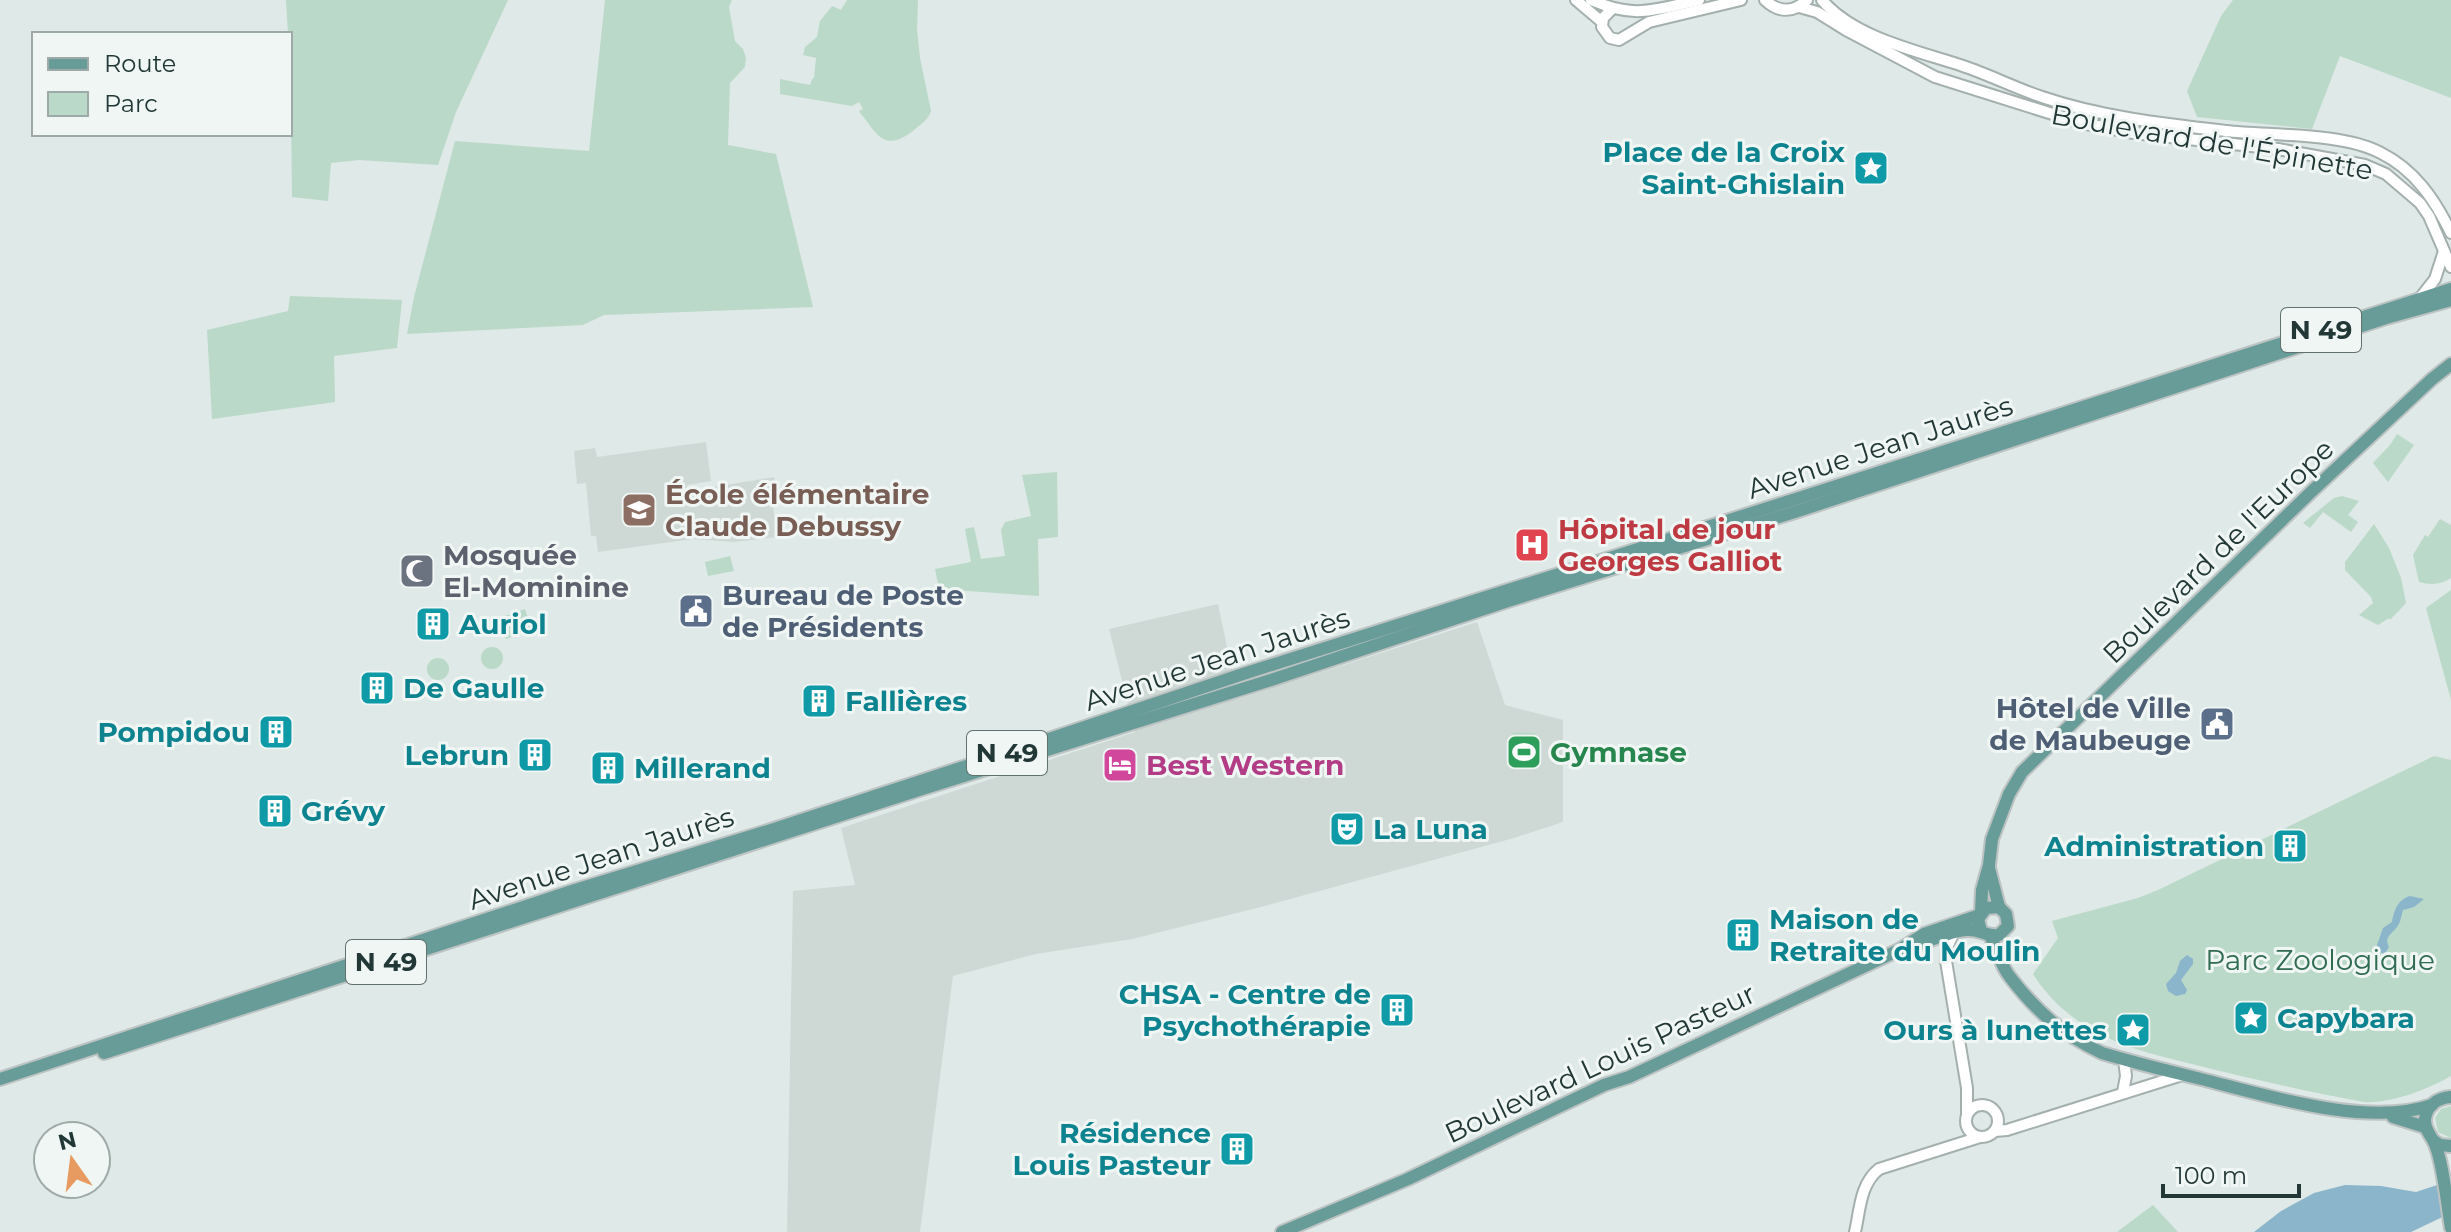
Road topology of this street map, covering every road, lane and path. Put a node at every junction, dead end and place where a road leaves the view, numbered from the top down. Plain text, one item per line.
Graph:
1 (1576, 0) edge
2 (1591, 0) edge
3 (1699, 0) edge
4 (1741, 0) edge
5 (1763, 0) edge
6 (1822, 0) edge
7 (1803, 4) edge
8 (1612, 9) junction
9 (1629, 13) junction
10 (1602, 22) junction
11 (1632, 32) junction
12 (2451, 233) edge
13 (2444, 251) junction
14 (2451, 267) edge
15 (2451, 289) edge
16 (2420, 298) junction
17 (2451, 300) edge
18 (2451, 356) edge
19 (2451, 364) edge
20 (2432, 379) junction
21 (1989, 865) junction
22 (1999, 907) junction
23 (1980, 913) junction
24 (490, 923) junction
25 (1954, 932) junction
26 (1991, 934) junction
27 (1899, 950) junction
28 (2124, 1060) junction
29 (2182, 1075) junction
30 (0, 1079) edge
31 (0, 1088) edge
32 (1967, 1088) junction
33 (2123, 1092) junction
34 (2451, 1097) edge
35 (1985, 1105) junction
36 (2432, 1105) junction
37 (2366, 1111) junction
38 (1967, 1113) junction
39 (1997, 1117) junction
40 (2026, 1124) junction
41 (1966, 1126) junction
42 (2425, 1127) junction
43 (1995, 1131) junction
44 (1980, 1137) junction
45 (2434, 1141) junction
46 (2451, 1146) edge
47 (1948, 1148) junction
48 (2451, 1228) edge
49 (1282, 1232) edge
50 (1855, 1232) edge

1 - 10 street
2 - 8 street
3 - 9 street
4 - 11 street
5 - 7 street, Boulevard de l'Épinette
6 - 12 street, Boulevard de l'Épinette
7 - 13 street, Boulevard de l'Épinette
8 - 9 street
8 - 10 street
9 - 11 street
10 - 11 street
13 - 14 street, Boulevard de l'Épinette
13 - 16 street
15 - 16 main road, Avenue Jean Jaurès / N 49
16 - 24 main road, Avenue Jean Jaurès / N 49
17 - 24 main road, Avenue Jean Jaurès / N 49
18 - 20 main road
19 - 20 main road, Boulevard de l'Europe
20 - 21 main road, Boulevard de l'Europe
21 - 22 main road, Boulevard de l'Europe
21 - 23 main road, Boulevard de l'Europe
22 - 23 main road
22 - 26 main road
23 - 26 main road
23 - 27 main road, Boulevard Louis Pasteur
24 - 30 main road, Avenue Jean Jaurès / N 49
24 - 31 main road, Avenue Jean Jaurès / N 49
25 - 26 main road
25 - 27 main road
25 - 32 street
26 - 28 main road
27 - 49 main road, Boulevard Louis Pasteur
28 - 29 main road
28 - 33 street
29 - 33 street
29 - 37 main road
32 - 35 street
32 - 38 street
33 - 40 street
34 - 36 main road
35 - 38 street
35 - 39 street
36 - 37 main road
36 - 42 main road
37 - 42 main road
38 - 41 street
39 - 40 street
39 - 43 street
40 - 43 street
41 - 44 street
41 - 47 street
42 - 45 main road
43 - 44 street
44 - 47 street
45 - 46 main road
45 - 48 main road
47 - 50 street

